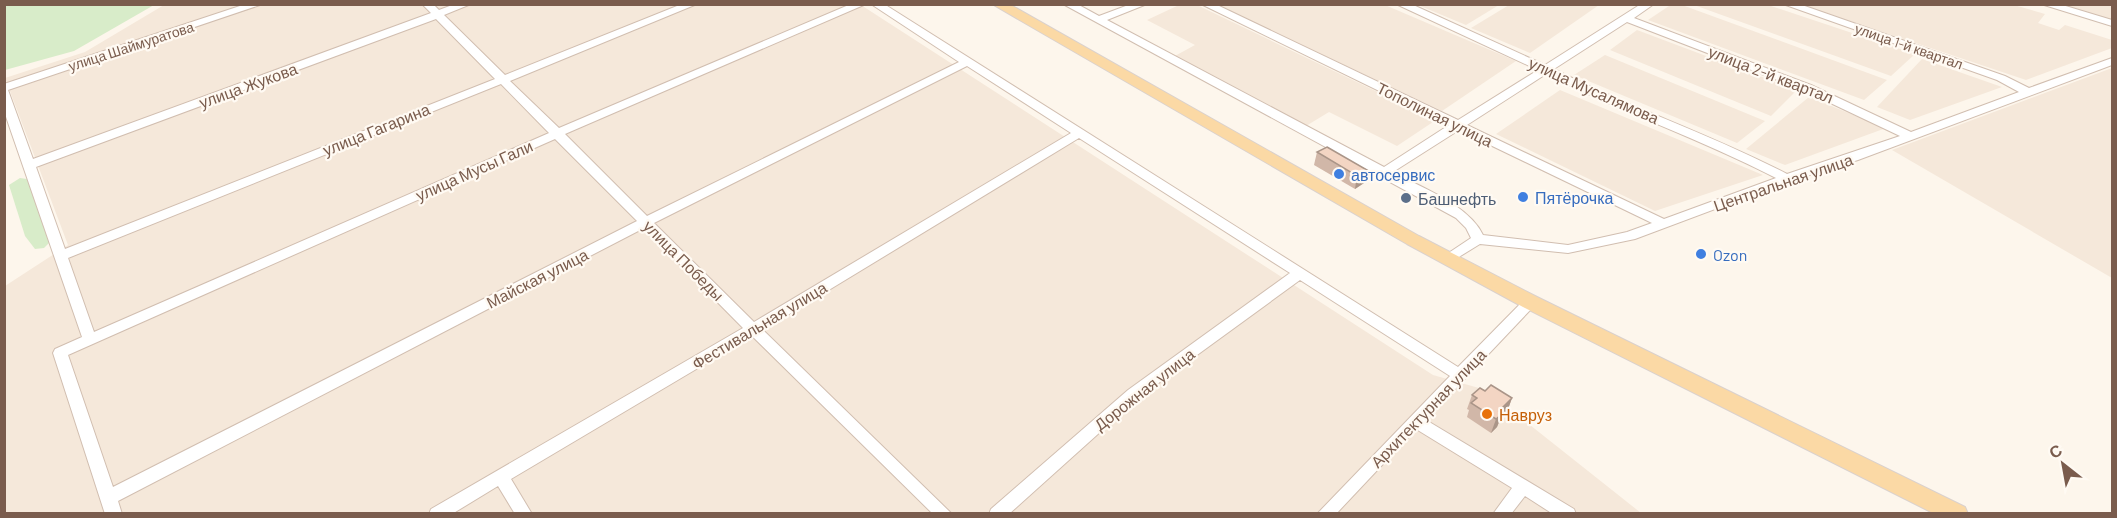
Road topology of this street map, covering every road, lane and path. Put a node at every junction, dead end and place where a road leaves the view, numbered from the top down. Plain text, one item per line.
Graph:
1 (258, 4) edge
2 (427, 4) edge
3 (466, 4) edge
4 (692, 4) edge
5 (861, 4) edge
6 (876, 4) edge
7 (998, 4) edge
8 (1068, 4) edge
9 (1142, 4) edge
10 (1206, 4) edge
11 (1401, 4) edge
12 (1649, 4) edge
13 (1788, 4) edge
14 (2046, 4) edge
15 (438, 15) junction
16 (1629, 19) junction
17 (1098, 20) junction
18 (2112, 23) edge
19 (2112, 61) edge
20 (967, 62) junction
21 (1546, 69) junction
22 (501, 79) junction
23 (4, 88) edge
24 (2028, 92) junction
25 (4, 93) edge
26 (1458, 125) junction
27 (558, 133) junction
28 (1078, 134) junction
29 (1910, 136) junction
30 (29, 165) junction
31 (1384, 172) junction
32 (1786, 178) junction
33 (646, 222) junction
34 (1664, 224) junction
35 (1478, 239) junction
36 (61, 256) junction
37 (1449, 259) junction
38 (1298, 274) junction
39 (1530, 302) junction
40 (753, 329) junction
41 (90, 340) junction
42 (1460, 375) junction
43 (1415, 421) junction
44 (501, 477) junction
45 (1524, 486) junction
46 (111, 506) edge
47 (437, 513) edge
48 (524, 513) edge
49 (944, 513) edge
50 (997, 513) edge
51 (1325, 513) edge
52 (1501, 513) edge
53 (1568, 513) edge
54 (1956, 513) edge

1 - 23 street, улица Шаймуратова
2 - 15 street, улица Победы
3 - 15 street, улица Жукова
4 - 22 street, улица Гагарина
5 - 27 street, улица Мусы Гали
6 - 20 street
7 - 37 main road
8 - 17 street
9 - 17 street
10 - 26 street, Тополиная улица
11 - 21 street, улица Мусалямова
12 - 16 street
13 - 24 street, улица 1-й квартал
14 - 18 street
15 - 22 street, улица Победы
15 - 30 street, улица Жукова
16 - 21 street
16 - 29 street, улица 2-й квартал
17 - 31 street
19 - 24 street, Центральная улица
20 - 28 street
20 - 33 street, Майская улица
21 - 26 street
21 - 32 street, улица Мусалямова
22 - 27 street, улица Победы
22 - 36 street, улица Гагарина
24 - 29 street, Центральная улица
25 - 30 street
26 - 31 street
26 - 34 street, Тополиная улица
27 - 33 street, улица Победы
27 - 41 street, улица Мусы Гали
28 - 38 street
28 - 40 street, Фестивальная улица
29 - 32 street, Центральная улица
30 - 36 street
31 - 35 street
32 - 34 street, Центральная улица
33 - 40 street, улица Победы
33 - 46 street, Майская улица
34 - 35 street, Центральная улица
35 - 37 street
36 - 41 street
37 - 39 main road
38 - 42 street
38 - 50 street, Дорожная улица
39 - 42 street, Архитектурная улица
39 - 54 main road
40 - 44 street, Фестивальная улица
40 - 49 street, улица Победы
41 - 46 street, улица Мусы Гали
42 - 43 street, Архитектурная улица
43 - 45 street
43 - 51 street, Архитектурная улица
44 - 47 street, Фестивальная улица
44 - 48 street
45 - 52 street
45 - 53 street

